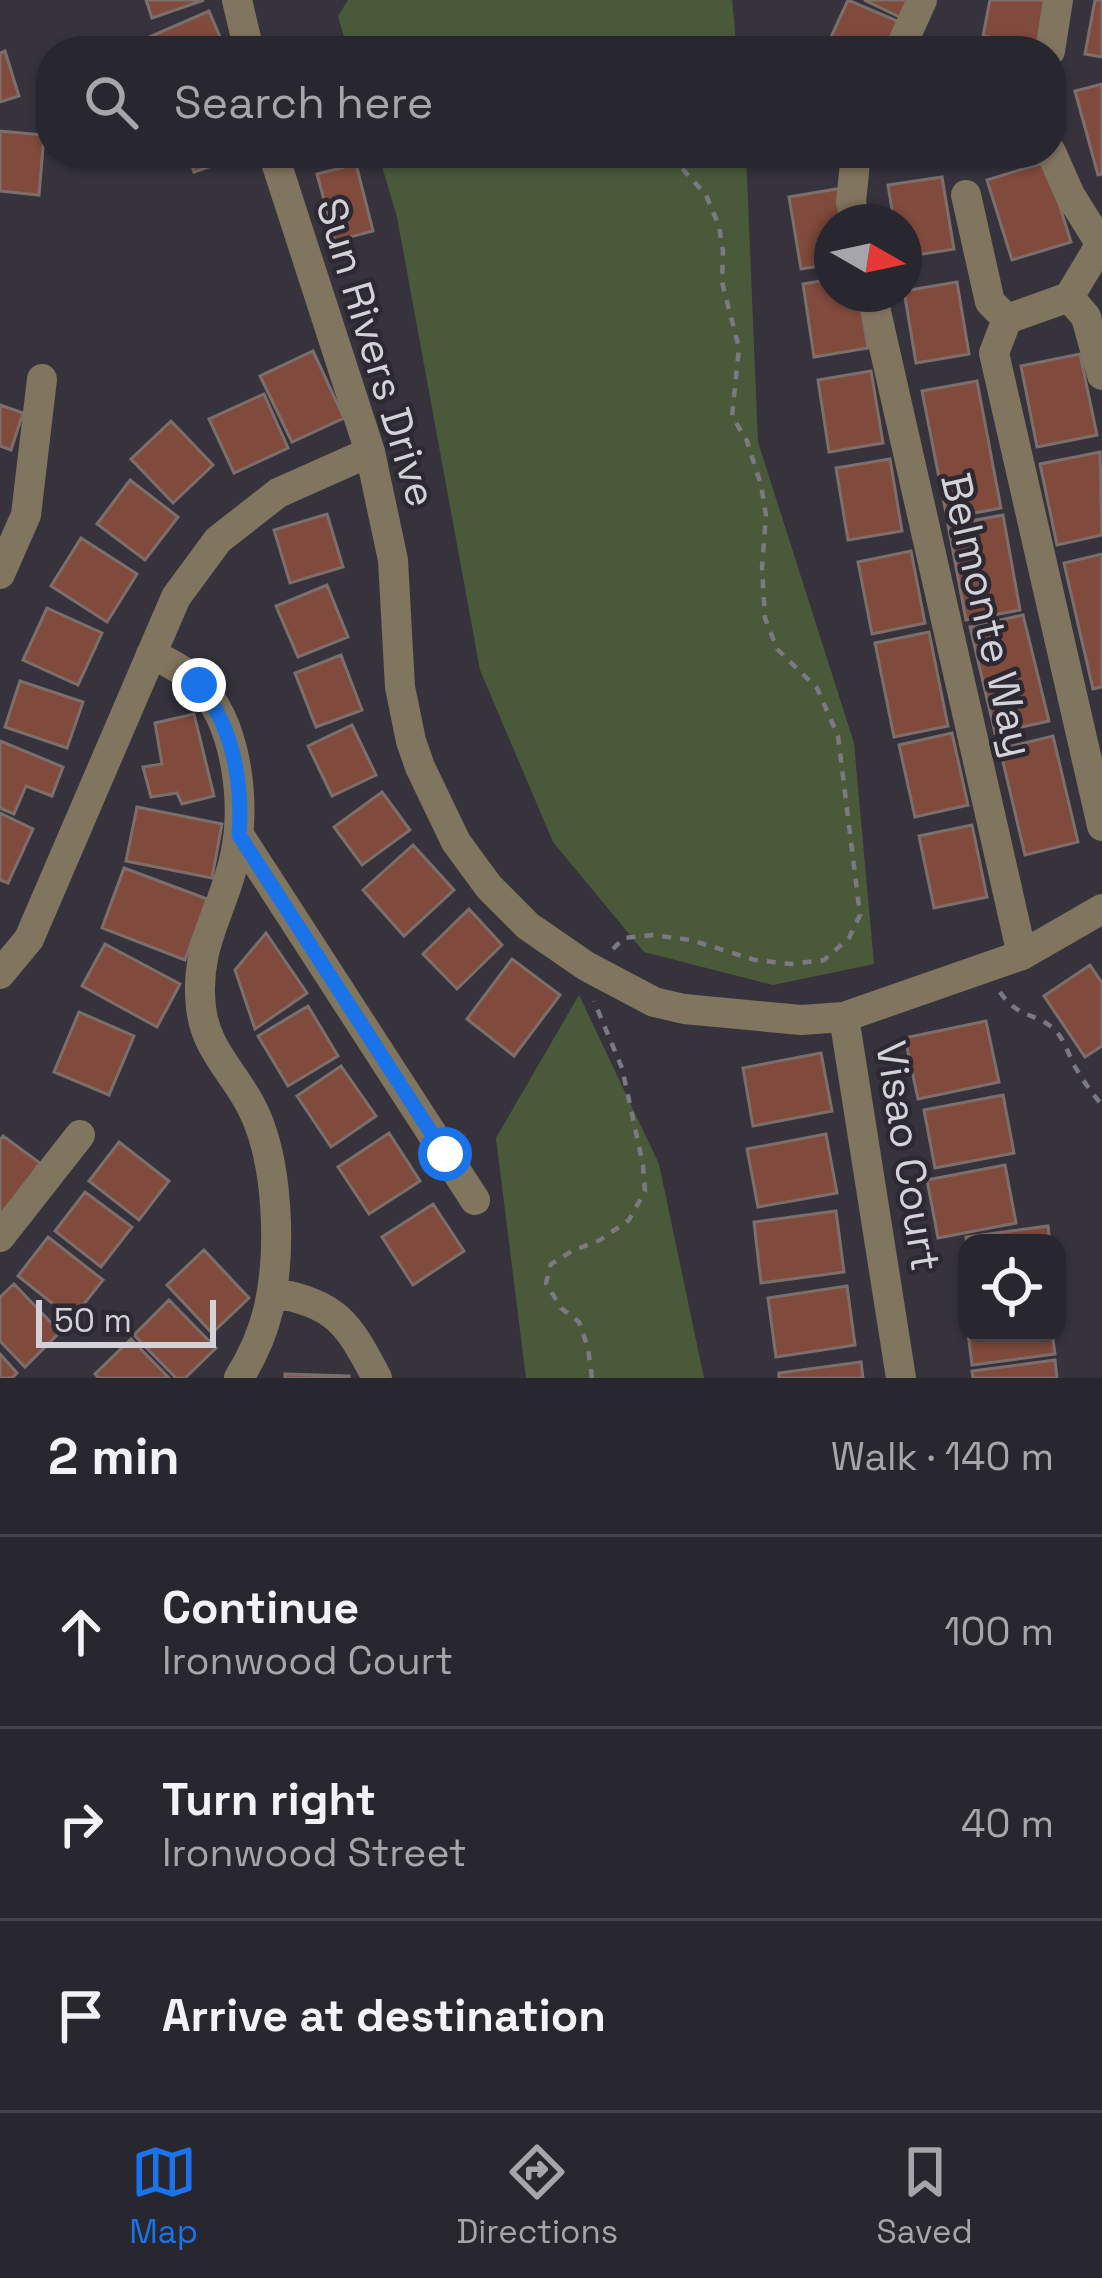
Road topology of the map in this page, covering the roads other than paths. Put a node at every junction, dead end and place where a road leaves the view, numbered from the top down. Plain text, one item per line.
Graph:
1 (237, 0) edge
2 (922, 0) edge
3 (1058, 0) edge
4 (245, 36) edge
5 (906, 36) edge
6 (1052, 36) edge
7 (278, 168) edge
8 (854, 168) edge
9 (1058, 168) edge
10 (966, 195) dead end
11 (850, 204) edge
12 (1101, 242) edge
13 (1070, 297) junction
14 (876, 312) edge
15 (1007, 320) junction
16 (1102, 375) edge
17 (42, 379) dead end
18 (370, 452) junction
19 (0, 574) edge
20 (151, 654) junction
21 (1102, 826) edge
22 (239, 835) junction
23 (1102, 909) edge
24 (1022, 955) junction
25 (0, 974) edge
26 (844, 1017) junction
27 (80, 1136) dead end
28 (475, 1200) dead end
29 (0, 1237) edge
30 (272, 1292) junction
31 (238, 1378) edge
32 (376, 1378) edge
33 (902, 1378) edge

1 - 4 street
2 - 5 street
3 - 6 street
7 - 18 street, Sun Rivers Drive
8 - 11 street
9 - 12 street
10 - 15 street
12 - 13 street
13 - 15 street
13 - 16 street
14 - 24 street, Belmonte Way
15 - 21 street
17 - 19 street
18 - 20 street
18 - 26 street, Sun Rivers Drive
20 - 22 street
20 - 25 street
22 - 28 street
22 - 30 street
23 - 24 street, Sun Rivers Drive
24 - 26 street, Sun Rivers Drive
26 - 33 street, Visao Court
27 - 29 street
30 - 31 street
30 - 32 street

